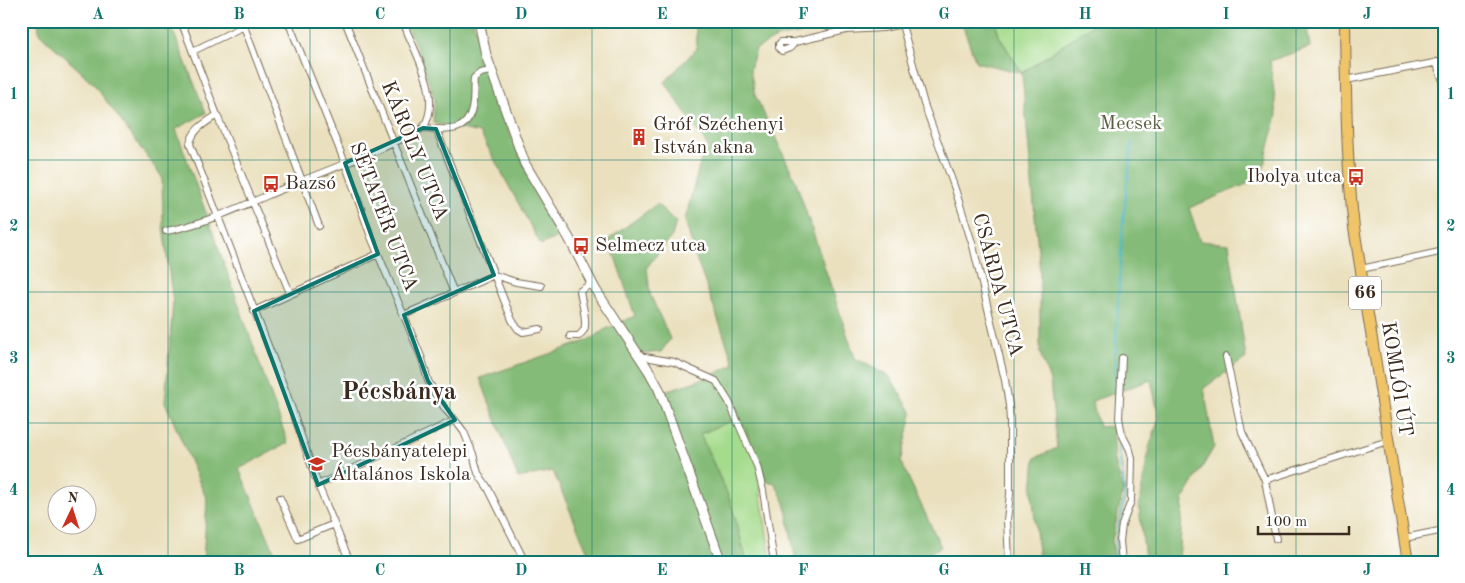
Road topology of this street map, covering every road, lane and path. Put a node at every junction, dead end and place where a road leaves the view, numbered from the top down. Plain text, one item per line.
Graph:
1 (181, 21) edge
2 (288, 21) edge
3 (346, 21) edge
4 (396, 21) edge
5 (479, 21) edge
6 (1345, 21) edge
7 (243, 23) edge
8 (901, 23) edge
9 (404, 24) edge
10 (796, 42) dead end
11 (193, 52) junction
12 (1444, 61) edge
13 (1436, 62) junction
14 (492, 71) junction
15 (1346, 80) junction
16 (1444, 83) edge
17 (217, 115) junction
18 (423, 128) junction
19 (436, 129) junction
20 (394, 142) junction
21 (345, 163) junction
22 (302, 180) junction
23 (253, 201) junction
24 (217, 215) junction
25 (319, 226) dead end
26 (166, 231) dead end
27 (1444, 251) edge
28 (378, 254) junction
29 (1361, 269) junction
30 (494, 275) junction
31 (592, 284) junction
32 (541, 286) dead end
33 (290, 293) junction
34 (454, 293) junction
35 (254, 311) junction
36 (404, 315) junction
37 (540, 329) dead end
38 (570, 336) dead end
39 (639, 356) junction
40 (1226, 357) dead end
41 (1122, 358) dead end
42 (455, 420) junction
43 (1388, 441) junction
44 (1266, 480) junction
45 (318, 485) junction
46 (280, 498) dead end
47 (334, 524) junction
48 (1444, 530) edge
49 (1404, 538) junction
50 (1276, 539) dead end
51 (350, 562) edge
52 (525, 562) edge
53 (721, 562) edge
54 (774, 562) edge
55 (1009, 562) edge
56 (1122, 562) edge
57 (1408, 562) edge

1 - 11 street
2 - 21 street, SÉTATÉR UTCA
3 - 20 street, KÁROLY UTCA
4 - 9 street
5 - 14 street
6 - 15 main road, KOMLÓI ÚT / 66
7 - 11 street
7 - 22 street
8 - 10 street, CSÁRDA UTCA
8 - 55 street, CSÁRDA UTCA
9 - 18 street
11 - 17 street
12 - 13 street
13 - 15 street
13 - 16 street
14 - 19 street
14 - 31 street
15 - 29 main road, KOMLÓI ÚT / 66
17 - 23 street
17 - 24 street
18 - 19 street
18 - 20 street
19 - 30 street
20 - 21 street
20 - 34 street, KÁROLY UTCA
21 - 22 street
21 - 28 street, SÉTATÉR UTCA
22 - 23 street
22 - 25 street
23 - 24 street
23 - 33 street
24 - 26 street
24 - 35 street
27 - 29 street
28 - 33 street
28 - 36 street, SÉTATÉR UTCA
29 - 43 main road, KOMLÓI ÚT / 66
30 - 32 street
30 - 34 street
30 - 37 street
31 - 38 street
31 - 39 street
33 - 35 street
34 - 36 street
35 - 45 street
36 - 42 street, SÉTATÉR UTCA
39 - 53 street
39 - 54 street
40 - 44 street
41 - 56 street
42 - 45 street
42 - 52 street, SÉTATÉR UTCA
43 - 44 street
43 - 49 main road, KOMLÓI ÚT / 66
44 - 50 street
45 - 47 street
46 - 47 street
47 - 51 street
48 - 49 street
49 - 57 main road, KOMLÓI ÚT / 66

